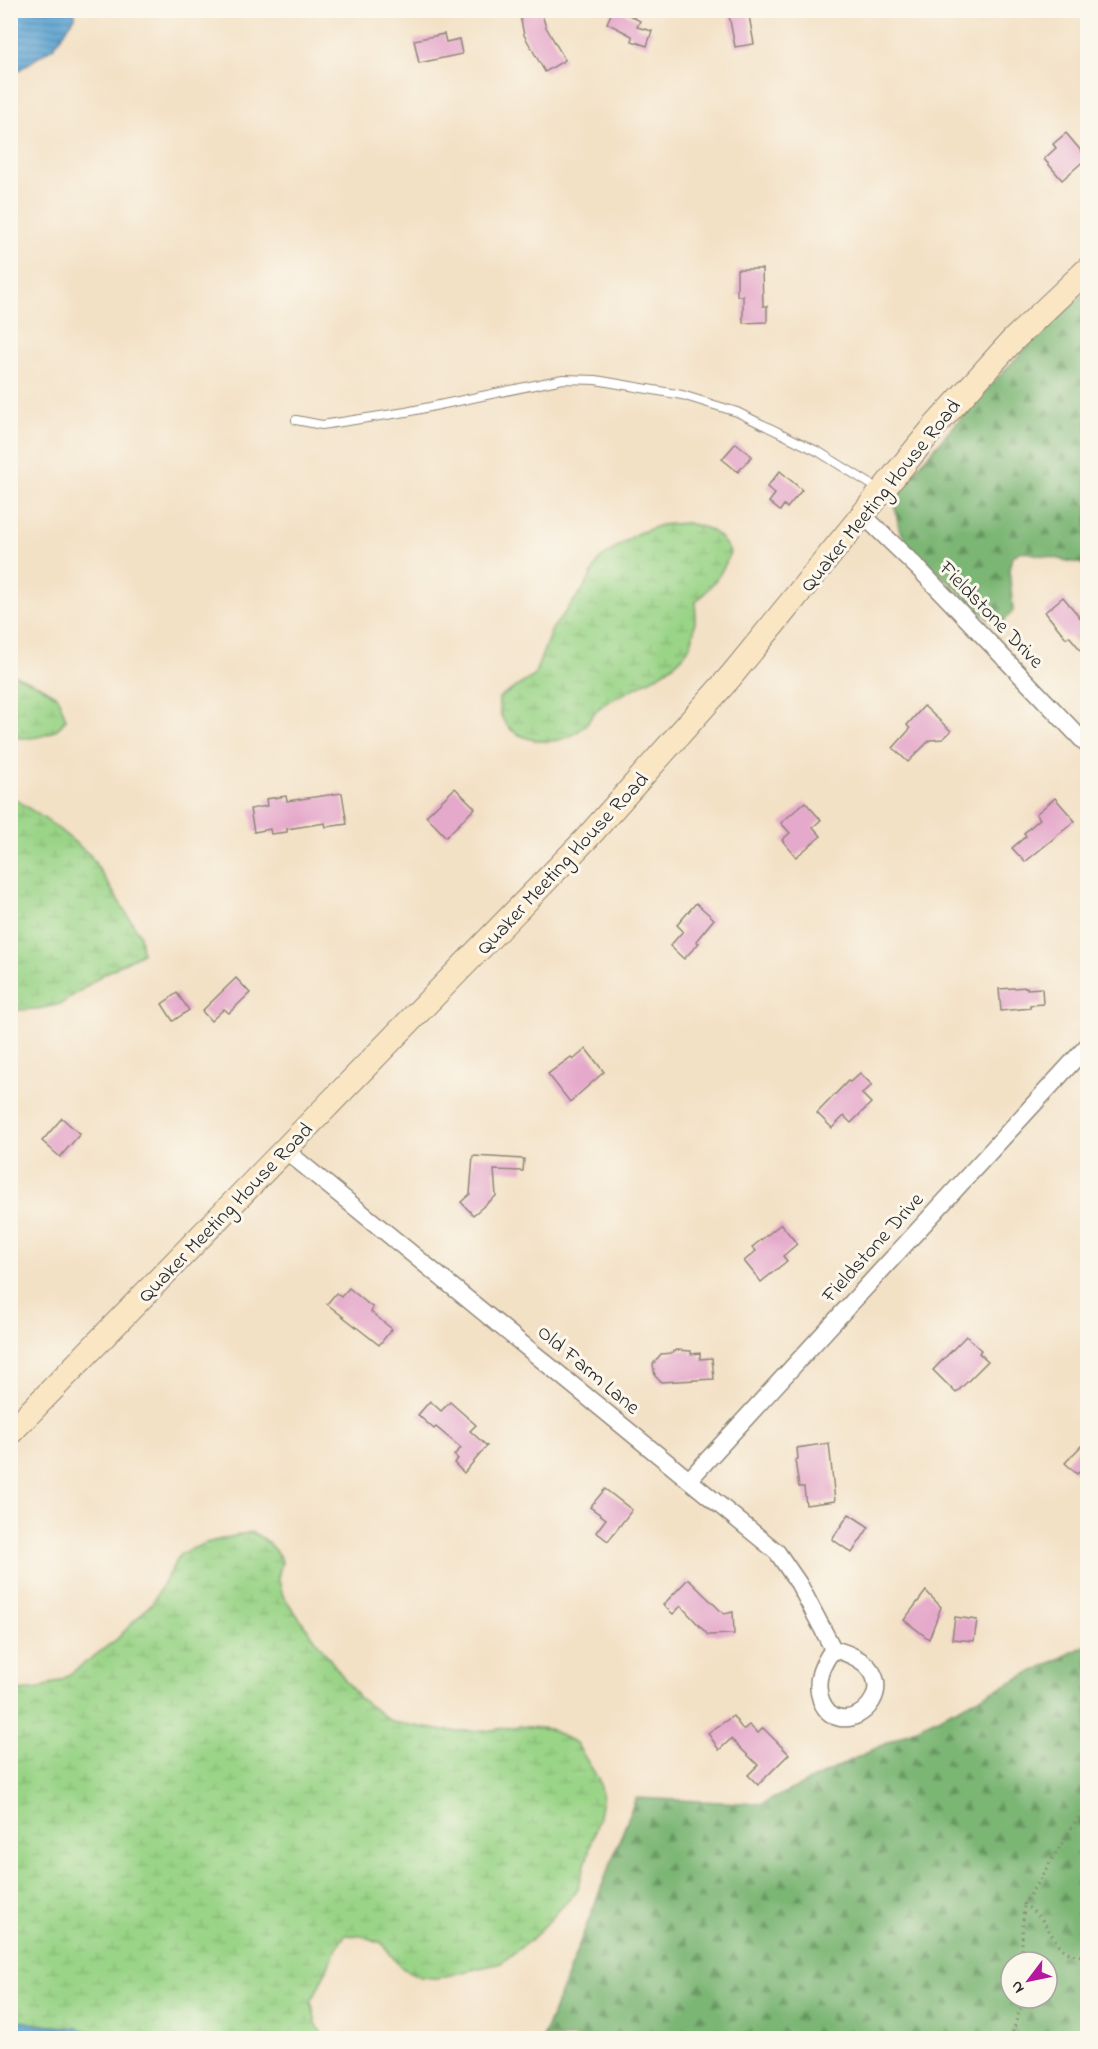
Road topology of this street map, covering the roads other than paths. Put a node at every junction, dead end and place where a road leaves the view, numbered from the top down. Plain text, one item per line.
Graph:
1 (1088, 269) edge
2 (296, 420) dead end
3 (883, 492) junction
4 (863, 515) junction
5 (1088, 746) edge
6 (1088, 1045) edge
7 (285, 1150) junction
8 (10, 1433) edge
9 (689, 1480) junction
10 (833, 1649) dead end

1 - 3 main road, Quaker Meeting House Road
2 - 3 lane
3 - 4 main road, Quaker Meeting House Road
4 - 5 street, Fieldstone Drive
4 - 7 main road, Quaker Meeting House Road
6 - 9 street, Fieldstone Drive
7 - 8 main road, Quaker Meeting House Road
7 - 9 street, Old Farm Lane
9 - 10 street, Old Farm Lane

